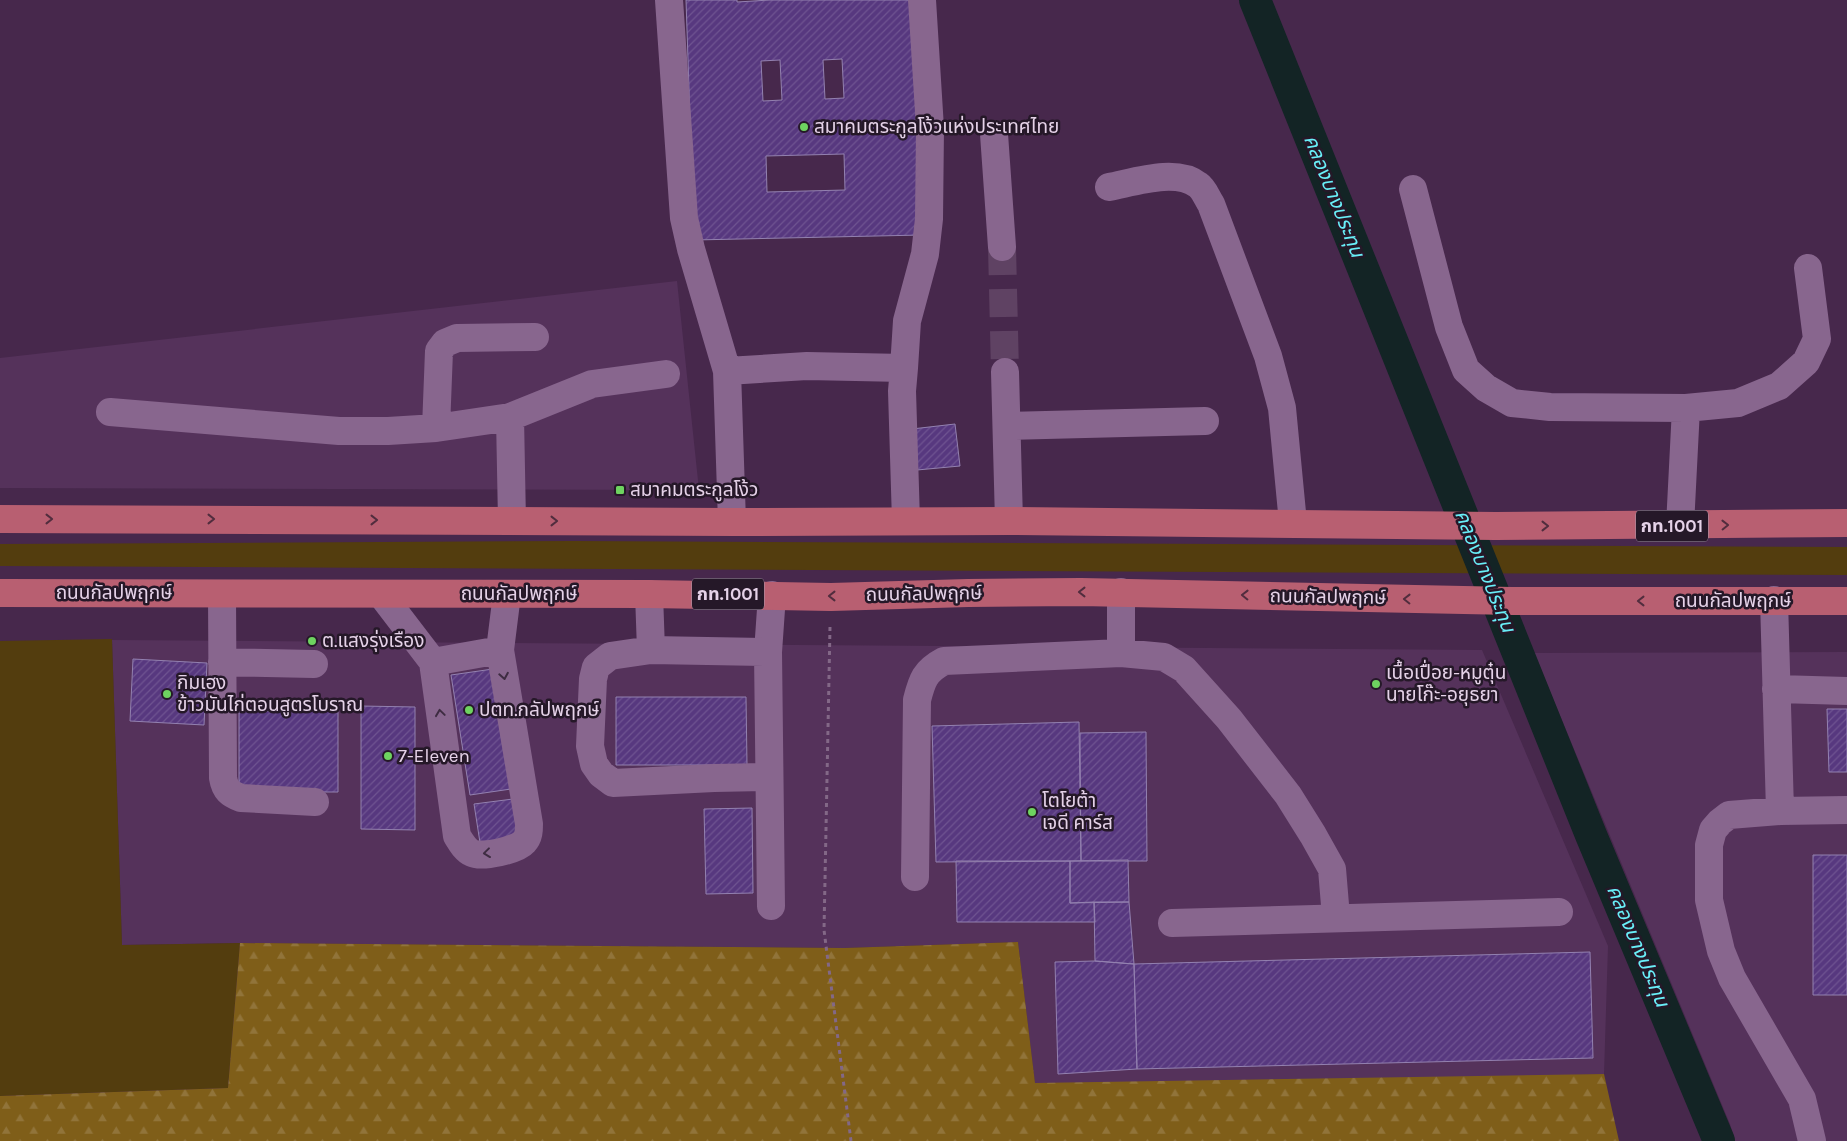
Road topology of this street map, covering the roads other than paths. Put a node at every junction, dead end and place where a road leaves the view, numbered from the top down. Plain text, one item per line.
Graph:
1 (668, 0) edge
2 (922, 0) edge
3 (994, 134) dead end
4 (1109, 186) dead end
5 (1413, 189) dead end
6 (1002, 248) tunnel mouth
7 (1808, 268) dead end
8 (534, 337) dead end
9 (904, 368) junction
10 (727, 371) junction
11 (1005, 372) tunnel mouth
12 (666, 374) dead end
13 (1686, 408) junction
14 (110, 412) dead end
15 (510, 417) junction
16 (1205, 421) dead end
17 (1007, 426) junction
18 (436, 428) junction
19 (0, 519) edge
20 (512, 521) junction
21 (1009, 521) junction
22 (732, 522) junction
23 (906, 522) junction
24 (1847, 523) edge
25 (1293, 524) junction
26 (1680, 526) junction
27 (1121, 592) junction
28 (0, 593) edge
29 (222, 594) junction
30 (381, 594) junction
31 (508, 594) junction
32 (649, 594) junction
33 (772, 595) junction
34 (1774, 600) junction
35 (1847, 600) edge
36 (500, 650) junction
37 (652, 650) junction
38 (768, 652) junction
39 (1121, 653) junction
40 (222, 662) junction
41 (433, 662) junction
42 (314, 664) dead end
43 (1776, 689) junction
44 (1847, 691) edge
45 (769, 777) junction
46 (315, 802) dead end
47 (1847, 810) edge
48 (1780, 811) junction
49 (915, 877) dead end
50 (771, 906) dead end
51 (1559, 912) dead end
52 (1336, 917) junction
53 (1172, 924) dead end
54 (1812, 1141) edge

1 - 10 lane
2 - 9 lane
3 - 6 lane
4 - 25 lane
5 - 13 lane
7 - 13 lane
8 - 18 lane
9 - 10 lane
9 - 23 lane
10 - 22 lane
11 - 17 lane
12 - 15 lane
13 - 26 lane
14 - 18 lane
15 - 18 lane
15 - 20 lane
16 - 17 lane
17 - 21 lane
19 -> 20 main road, กท.1001
20 -> 22 main road, กท.1001
21 - 23 main road, กท.1001
21 - 25 main road, กท.1001
22 - 23 main road, กท.1001
26 -> 24 main road, กท.1001
25 -> 26 main road, กท.1001
27 -> 33 main road, ถนนกัลปพฤกษ์ / กท.1001
34 -> 27 main road, ถนนกัลปพฤกษ์ / กท.1001
27 - 39 lane
28 - 29 main road, ถนนกัลปพฤกษ์ / กท.1001
29 - 30 main road, ถนนกัลปพฤกษ์ / กท.1001
29 - 40 lane
30 - 31 main road, ถนนกัลปพฤกษ์ / กท.1001
30 - 41 lane
31 - 32 main road, ถนนกัลปพฤกษ์ / กท.1001
31 - 36 lane
32 - 33 main road, ถนนกัลปพฤกษ์ / กท.1001
32 - 37 lane
33 - 38 lane
34 - 35 main road, ถนนกัลปพฤกษ์ / กท.1001
34 - 43 lane
36 - 41 lane
36 -> 41 lane
37 - 38 lane
37 - 45 lane
38 - 45 lane
39 - 49 lane
39 - 52 lane
40 - 42 lane
40 - 46 lane
43 - 44 lane
43 - 48 lane
45 - 50 lane
47 - 48 lane
48 - 54 lane
51 - 52 lane
52 - 53 lane

